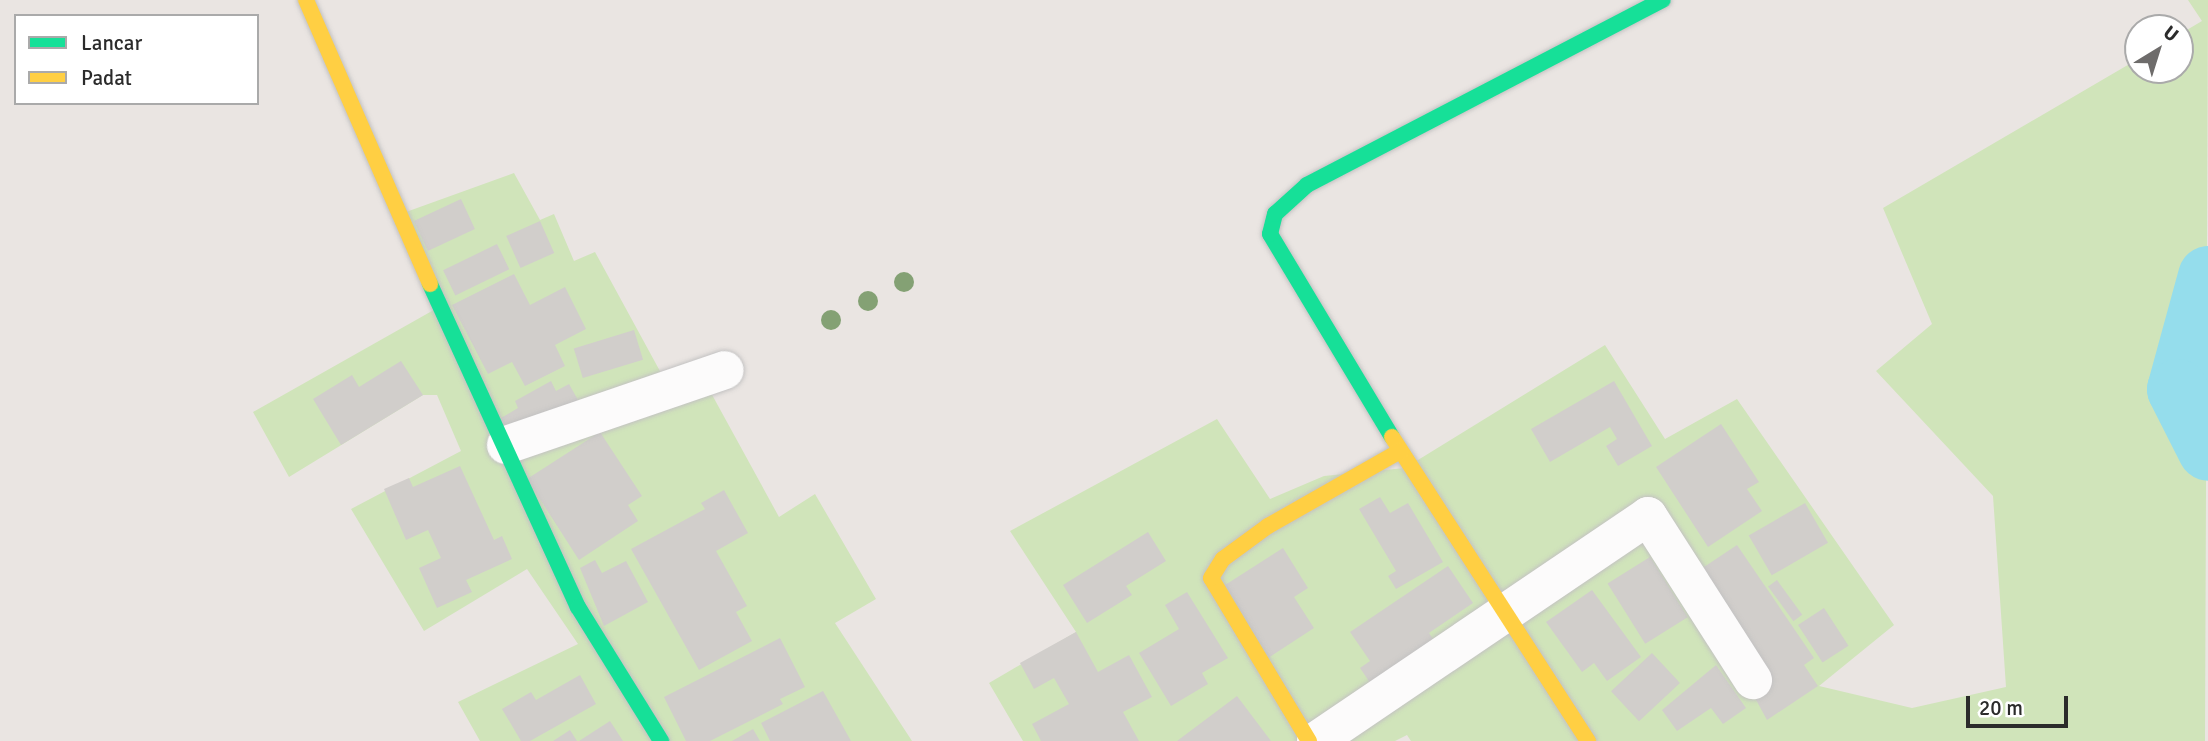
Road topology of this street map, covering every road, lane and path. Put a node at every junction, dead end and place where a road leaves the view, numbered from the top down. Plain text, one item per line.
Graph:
1 (306, 0) edge
2 (1663, 0) edge
3 (725, 370) dead end
4 (506, 445) junction
5 (1400, 451) junction
6 (1504, 611) junction
7 (1753, 680) dead end
8 (662, 741) edge
9 (1309, 741) edge
10 (1316, 741) edge
11 (1588, 741) edge

1 - 4 street
2 - 5 street
3 - 4 street
4 - 8 street
5 - 6 street
5 - 9 street
6 - 7 street
6 - 10 street
6 - 11 street

